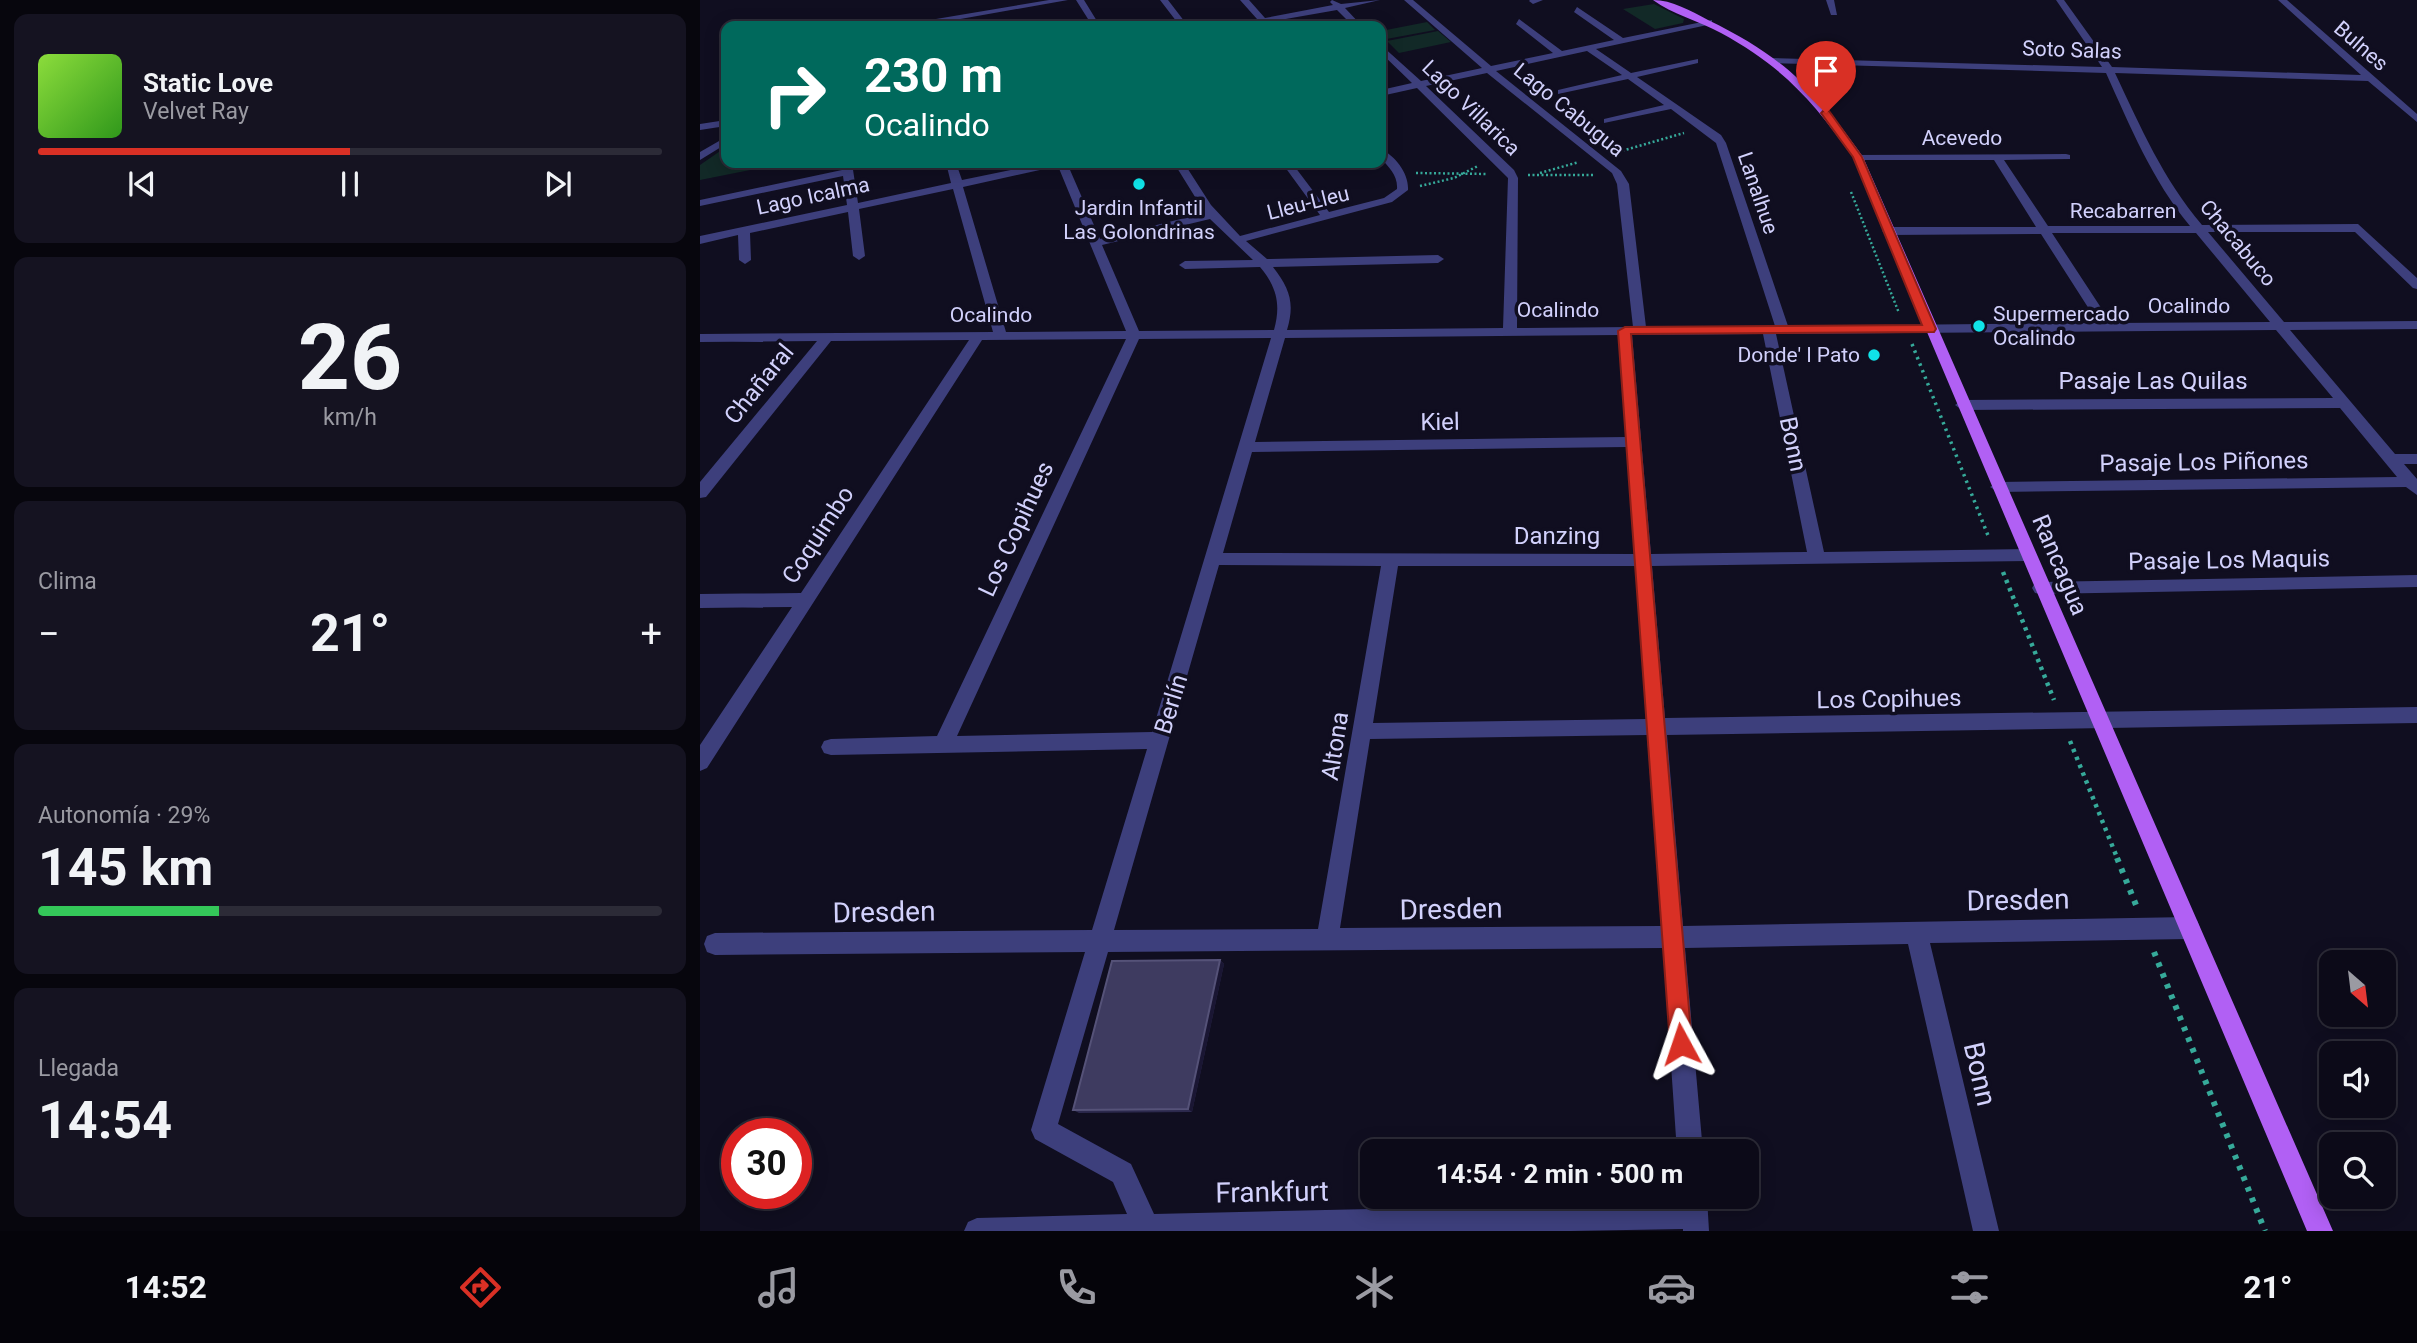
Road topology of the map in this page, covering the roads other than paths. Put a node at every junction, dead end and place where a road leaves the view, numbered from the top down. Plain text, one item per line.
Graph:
1 (1064, 0) edge
2 (1080, 0) edge
3 (1164, 0) edge
4 (1244, 0) edge
5 (1376, 0) edge
6 (1408, 0) edge
7 (1657, 0) edge
8 (1830, 0) edge
9 (2060, 0) edge
10 (2282, 0) edge
11 (1335, 4) edge
12 (1577, 10) dead end
13 (1834, 13) dead end
14 (947, 21) edge
15 (1093, 21) edge
16 (1180, 21) edge
17 (1262, 21) edge
18 (1276, 21) edge
19 (1353, 21) edge
20 (1519, 22) dead end
21 (1709, 22) junction
22 (1622, 41) junction
23 (1589, 48) junction
24 (1386, 53) edge
25 (1560, 54) junction
26 (1773, 60) junction
27 (1695, 61) dead end
28 (1489, 70) junction
29 (2109, 70) junction
30 (1629, 76) junction
31 (2371, 78) junction
32 (1419, 85) junction
33 (1386, 92) edge
34 (1561, 92) dead end
35 (1672, 106) junction
36 (2417, 119) edge
37 (1608, 121) dead end
38 (721, 124) edge
39 (700, 127) edge
40 (721, 143) edge
41 (700, 157) edge
42 (1858, 157) junction
43 (1997, 157) junction
44 (2066, 157) dead end
45 (1386, 158) edge
46 (848, 168) edge
47 (952, 168) edge
48 (1035, 168) edge
49 (1062, 168) edge
50 (1182, 168) edge
51 (1291, 168) edge
52 (957, 184) junction
53 (700, 203) edge
54 (853, 207) junction
55 (1212, 215) junction
56 (1328, 218) junction
57 (744, 230) junction
58 (2045, 230) junction
59 (2201, 230) junction
60 (1888, 231) junction
61 (700, 240) edge
62 (1237, 240) junction
63 (1096, 243) junction
64 (859, 256) dead end
65 (1438, 259) dead end
66 (745, 260) dead end
67 (1266, 263) junction
68 (1185, 265) dead end
69 (2417, 285) edge
70 (2417, 325) edge
71 (2107, 327) junction
72 (2280, 327) junction
73 (1930, 329) junction
74 (1632, 330) junction
75 (1776, 330) junction
76 (1510, 332) junction
77 (1281, 333) junction
78 (1134, 335) junction
79 (978, 336) junction
80 (1001, 336) junction
81 (827, 337) junction
82 (700, 338) edge
83 (1962, 404) junction
84 (2344, 404) junction
85 (1633, 442) junction
86 (1247, 447) junction
87 (2391, 459) junction
88 (2417, 459) edge
89 (2414, 486) edge
90 (1998, 487) junction
91 (700, 493) edge
92 (2028, 555) junction
93 (1817, 558) junction
94 (1213, 559) junction
95 (1643, 560) junction
96 (1390, 561) junction
97 (2417, 581) edge
98 (2042, 588) junction
99 (806, 600) junction
100 (700, 601) edge
101 (2417, 715) edge
102 (2099, 720) junction
103 (1656, 727) junction
104 (1362, 732) junction
105 (1160, 740) junction
106 (943, 745) junction
107 (831, 747) dead end
108 (700, 762) edge
109 (2189, 928) junction
110 (1916, 931) junction
111 (1672, 937) junction
112 (1101, 939) junction
113 (1327, 940) junction
114 (715, 944) dead end
115 (1689, 1139) edge
116 (1695, 1214) edge
117 (1145, 1228) edge
118 (977, 1231) edge
119 (1986, 1231) edge
120 (2319, 1231) edge

1 - 14 street
2 - 15 street
3 - 16 street
4 - 17 street
5 - 11 street
6 - 28 street, Lago Cabugua
7 - 21 main road, Rancagua
8 - 13 street
9 - 29 street, Chacabuco
10 - 31 street, Bulnes
11 - 18 street
11 - 19 street
12 - 22 street
20 - 25 street
21 - 22 street
21 - 26 main road, Rancagua
22 - 23 street
23 - 25 street
23 - 30 street, Lanalhue
24 - 32 street, Lago Villarica
25 - 28 street
26 - 29 street, Soto Salas
26 - 42 main road, Rancagua
27 - 30 street
28 - 32 street
28 - 74 street, Lago Cabugua
29 - 31 street, Soto Salas
29 - 59 street, Chacabuco
30 - 34 street
30 - 35 street, Lanalhue
31 - 36 street, Bulnes
32 - 33 street
32 - 76 street, Lago Villarica
35 - 37 street
35 - 75 street, Lanalhue
38 - 39 street
40 - 41 street
42 - 43 street, Acevedo
42 - 60 main road, Rancagua
43 - 44 street, Acevedo
43 - 58 street
45 - 56 street, Lleu-Lleu
46 - 53 street
46 - 54 street
47 - 52 street
48 - 52 street, Lago Icalma
49 - 63 street
50 - 55 street, Berlín
51 - 56 street
52 - 54 street, Lago Icalma
52 - 80 street
54 - 57 street, Lago Icalma
54 - 64 street
55 - 62 street, Berlín
55 - 63 street
56 - 62 street, Lleu-Lleu
57 - 61 street, Lago Icalma
57 - 66 street
58 - 59 street, Recabarren
58 - 60 street, Recabarren
58 - 71 street
59 - 69 street, Recabarren
59 - 72 street, Chacabuco
60 - 73 main road, Rancagua
62 - 67 street, Berlín
63 - 78 street
65 - 67 street
67 - 68 street
67 - 77 street, Berlín
70 - 72 street, Ocalindo
71 - 72 street, Ocalindo
71 - 73 street, Ocalindo
72 - 84 street, Chacabuco
73 - 75 street, Ocalindo
73 - 83 main road, Rancagua
74 - 75 street, Ocalindo
74 - 76 street, Ocalindo
74 - 85 street, Lago Cabugua
75 - 93 street, Bonn
76 - 77 street, Ocalindo
77 - 78 street, Ocalindo
77 - 86 street, Berlín
78 - 80 street, Ocalindo
78 - 106 street, Los Copihues
79 - 80 street, Ocalindo
79 - 81 street, Ocalindo
79 - 99 street, Coquimbo
81 - 82 street, Ocalindo
81 - 91 street, Chañaral
83 - 84 street, Pasaje Las Quilas
83 - 90 main road, Rancagua
84 - 87 street, Chacabuco
85 - 86 street, Kiel
85 - 95 street, Lago Cabugua
86 - 94 street, Berlín
87 - 88 street
87 - 89 street, Chacabuco
89 - 90 street, Pasaje Los Piñones
90 - 92 main road, Rancagua
92 - 93 street, Danzing
92 - 98 main road, Rancagua
93 - 95 street, Danzing
94 - 96 street, Danzing
94 - 105 street, Berlín
95 - 96 street, Danzing
95 - 103 street, Lago Cabugua
96 - 104 street, Altona
97 - 98 street, Pasaje Los Maquis
98 - 102 main road, Rancagua
99 - 100 street
99 - 108 street, Coquimbo
101 - 102 street, Los Copihues
102 - 103 street, Los Copihues
102 - 109 main road, Rancagua
103 - 104 street, Los Copihues
103 - 111 street, Lago Cabugua
104 - 113 street, Altona
105 - 106 street
105 - 112 street, Berlín
106 - 107 street
109 - 110 street, Dresden
109 - 120 main road, Rancagua
110 - 111 street, Dresden
110 - 119 street, Bonn
111 - 113 street, Dresden
111 - 115 street, Lago Cabugua
112 - 113 street, Dresden
112 - 114 street, Dresden
112 - 117 street, Berlín
116 - 117 street, Frankfurt
117 - 118 street, Frankfurt

